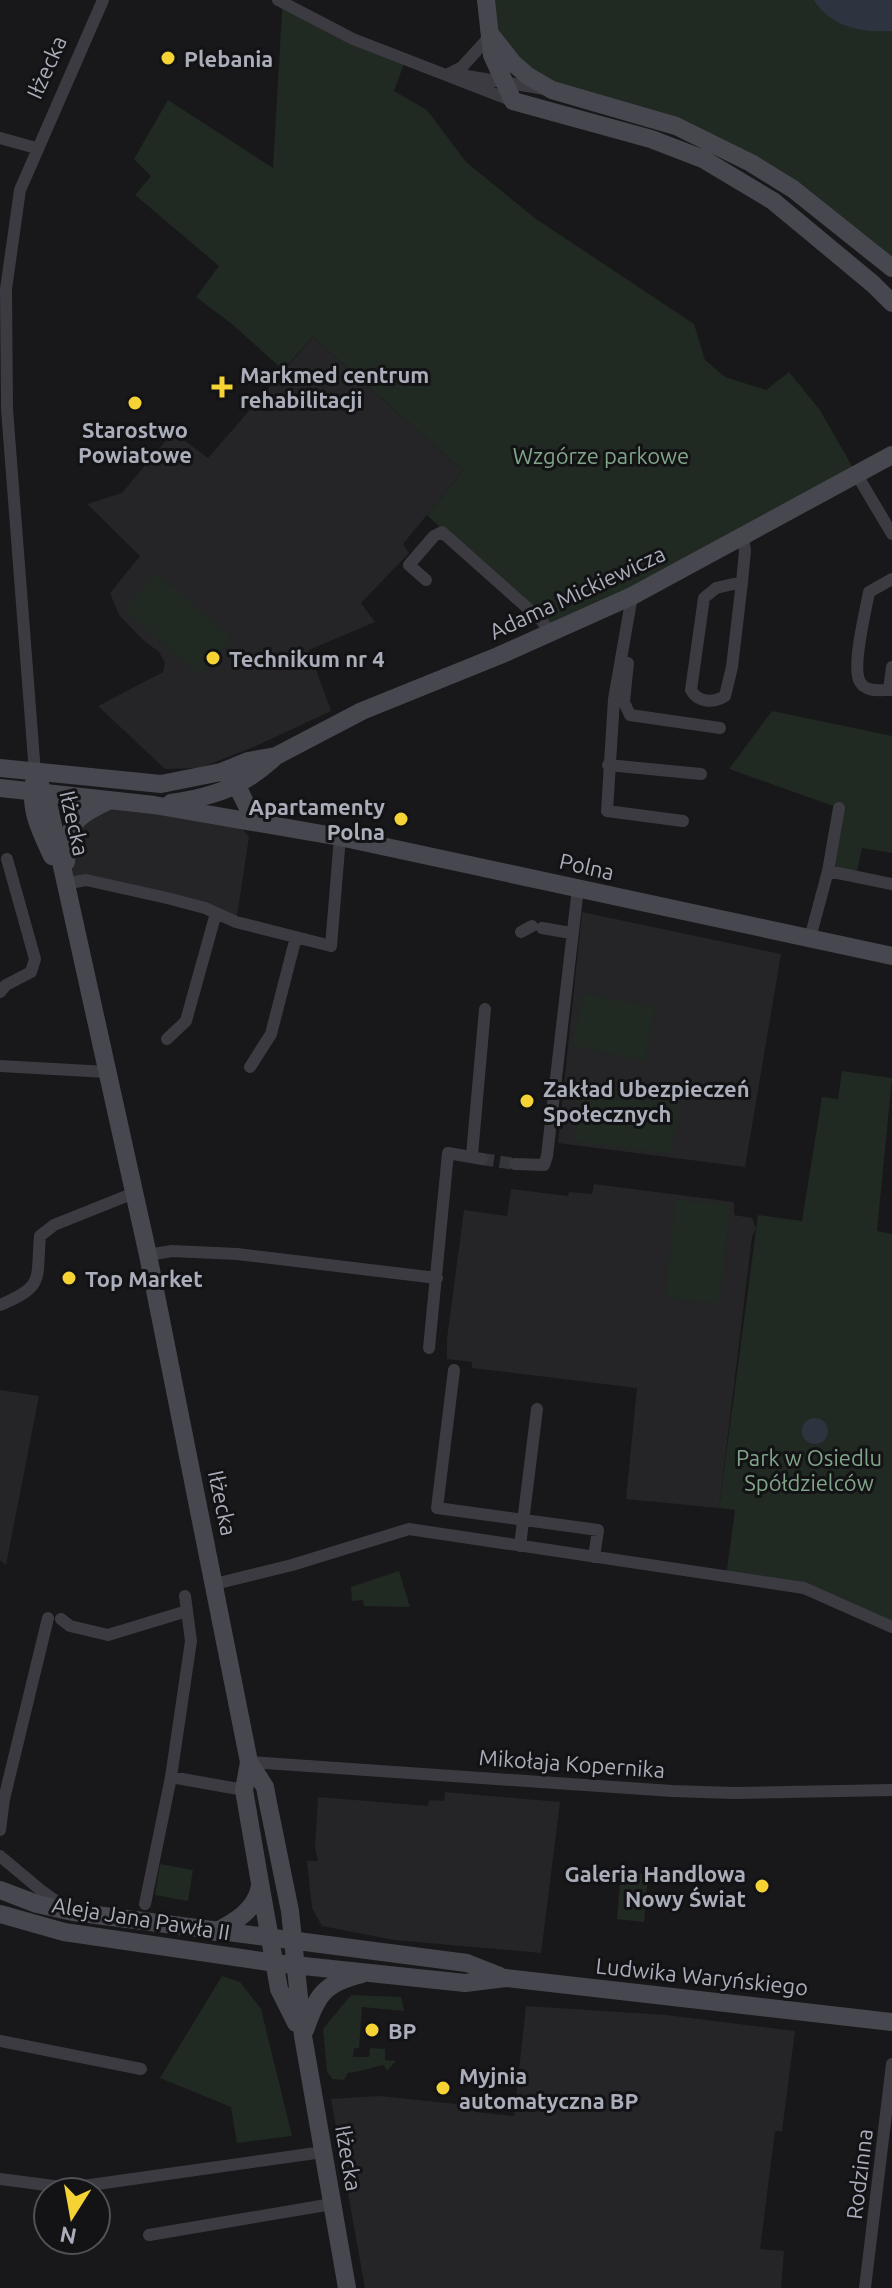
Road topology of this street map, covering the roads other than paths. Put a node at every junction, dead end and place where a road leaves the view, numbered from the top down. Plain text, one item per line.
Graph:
1 (103, 0) edge
2 (278, 0) edge
3 (486, 0) edge
4 (491, 35) junction
5 (446, 75) junction
6 (504, 83) junction
7 (552, 90) junction
8 (513, 101) junction
9 (0, 138) edge
10 (36, 148) junction
11 (892, 268) edge
12 (892, 303) edge
13 (3, 408) edge
14 (892, 455) edge
15 (857, 475) junction
16 (892, 534) edge
17 (743, 536) junction
18 (892, 579) edge
19 (426, 580) dead end
20 (742, 582) junction
21 (632, 596) junction
22 (550, 633) junction
23 (627, 636) junction
24 (892, 667) edge
25 (720, 728) dead end
26 (276, 756) junction
27 (608, 765) junction
28 (0, 768) edge
29 (221, 772) junction
30 (35, 773) junction
31 (701, 774) dead end
32 (0, 788) edge
33 (228, 789) junction
34 (39, 793) junction
35 (108, 801) junction
36 (154, 805) junction
37 (839, 808) dead end
38 (233, 818) junction
39 (683, 821) dead end
40 (270, 824) junction
41 (340, 837) junction
42 (7, 859) dead end
43 (828, 871) junction
44 (64, 884) junction
45 (892, 884) edge
46 (578, 888) junction
47 (216, 913) junction
48 (532, 929) dead end
49 (571, 933) junction
50 (296, 937) junction
51 (810, 938) junction
52 (892, 956) edge
53 (0, 992) edge
54 (485, 1009) dead end
55 (167, 1039) dead end
56 (0, 1066) edge
57 (250, 1067) dead end
58 (107, 1072) junction
59 (515, 1164) tunnel mouth
60 (134, 1193) junction
61 (148, 1255) junction
62 (437, 1278) junction
63 (0, 1305) edge
64 (429, 1348) dead end
65 (454, 1370) dead end
66 (537, 1409) dead end
67 (437, 1508) junction
68 (523, 1519) junction
69 (434, 1534) junction
70 (520, 1546) junction
71 (594, 1557) junction
72 (215, 1584) junction
73 (185, 1596) dead end
74 (187, 1611) junction
75 (892, 1627) edge
76 (249, 1762) junction
77 (171, 1777) junction
78 (244, 1790) junction
79 (892, 1790) edge
80 (0, 1830) edge
81 (0, 1856) edge
82 (260, 1883) junction
83 (0, 1890) edge
84 (145, 1904) dead end
85 (73, 1912) junction
86 (0, 1915) edge
87 (215, 1932) junction
88 (272, 1939) junction
89 (292, 1941) junction
90 (284, 1964) junction
91 (368, 1973) junction
92 (506, 1978) junction
93 (892, 2022) edge
94 (303, 2036) junction
95 (0, 2041) edge
96 (892, 2064) edge
97 (141, 2069) dead end
98 (323, 2152) junction
99 (0, 2179) edge
100 (332, 2204) junction
101 (149, 2235) dead end
102 (347, 2288) edge
103 (865, 2288) edge

1 - 10 street, Iłżecka
2 - 5 street
3 - 4 street
4 - 5 street
4 - 6 street
4 - 7 street
5 - 6 street
5 - 8 street
6 - 7 street
6 - 8 street
7 - 11 street
8 - 12 street
9 - 10 street
10 - 13 street, Iłżecka
13 - 30 street, Iłżecka
14 - 15 street, Adama Mickiewicza
15 - 16 street
15 - 17 street, Adama Mickiewicza
17 - 20 street
17 - 21 street, Adama Mickiewicza
18 - 24 street
19 - 22 street
20 - 20 street
21 - 22 street, Adama Mickiewicza
21 - 23 street
22 - 26 street, Adama Mickiewicza
23 - 25 street
23 - 27 street
26 - 29 street, Adama Mickiewicza
26 - 33 street, Adama Mickiewicza
27 - 31 street
27 - 39 street
28 - 30 street
29 - 30 street, Adama Mickiewicza
29 - 33 street
30 - 34 street, Iłżecka
32 - 34 street, Polna
33 - 36 street, Adama Mickiewicza
33 - 38 street
33 - 40 street
34 - 35 street, Polna
34 - 44 street, Iłżecka
35 - 36 street, Polna
35 - 44 street, Iłżecka
36 - 38 street, Polna
37 - 43 street
38 - 40 street, Polna
40 - 41 street, Polna
41 - 46 street, Polna
41 - 50 street, Iłżecka
42 - 53 street
43 - 45 street
43 - 51 street
44 - 47 street, Iłżecka
44 - 58 street, Iłżecka
46 - 49 street
46 - 51 street, Polna
47 - 50 street, Iłżecka
47 - 55 street
48 - 49 street
49 - 59 street
50 - 57 street
51 - 52 street, Polna
54 - 62 street
56 - 58 street
58 - 60 street, Iłżecka
60 - 61 street, Iłżecka
60 - 63 street
61 - 62 street
61 - 72 street, Iłżecka
62 - 64 street
65 - 67 street
66 - 68 street
67 - 68 street
67 - 69 street
68 - 70 street
68 - 71 street
69 - 70 street
69 - 72 street
70 - 71 street
71 - 75 street
72 - 76 street, Iłżecka
73 - 74 street
74 - 77 street
74 - 80 street
76 - 78 street, Iłżecka
76 - 79 street, Mikołaja Kopernika
76 - 89 street, Iłżecka
77 - 78 street
77 - 84 street
78 - 82 street, Iłżecka
81 - 85 street
82 - 87 street, Aleja Jana Pawła II
82 - 88 street, Iłżecka
83 - 85 street, Aleja Jana Pawła II
85 - 87 street, Aleja Jana Pawła II
86 - 90 street, Aleja Jana Pawła II
87 - 88 street, Aleja Jana Pawła II
88 - 89 street, Aleja Jana Pawła II
88 - 90 street, Iłżecka
89 - 90 street, Iłżecka
89 - 92 street, Ludwika Waryńskiego
90 - 91 street, Ludwika Waryńskiego
90 - 94 street, Iłżecka
91 - 92 street, Ludwika Waryńskiego
91 - 94 street, Ludwika Waryńskiego
92 - 93 street, Ludwika Waryńskiego
94 - 98 street, Iłżecka
95 - 97 street
96 - 103 street, Rodzinna
98 - 99 street
98 - 100 street, Iłżecka
100 - 101 street
100 - 102 street, Iłżecka

